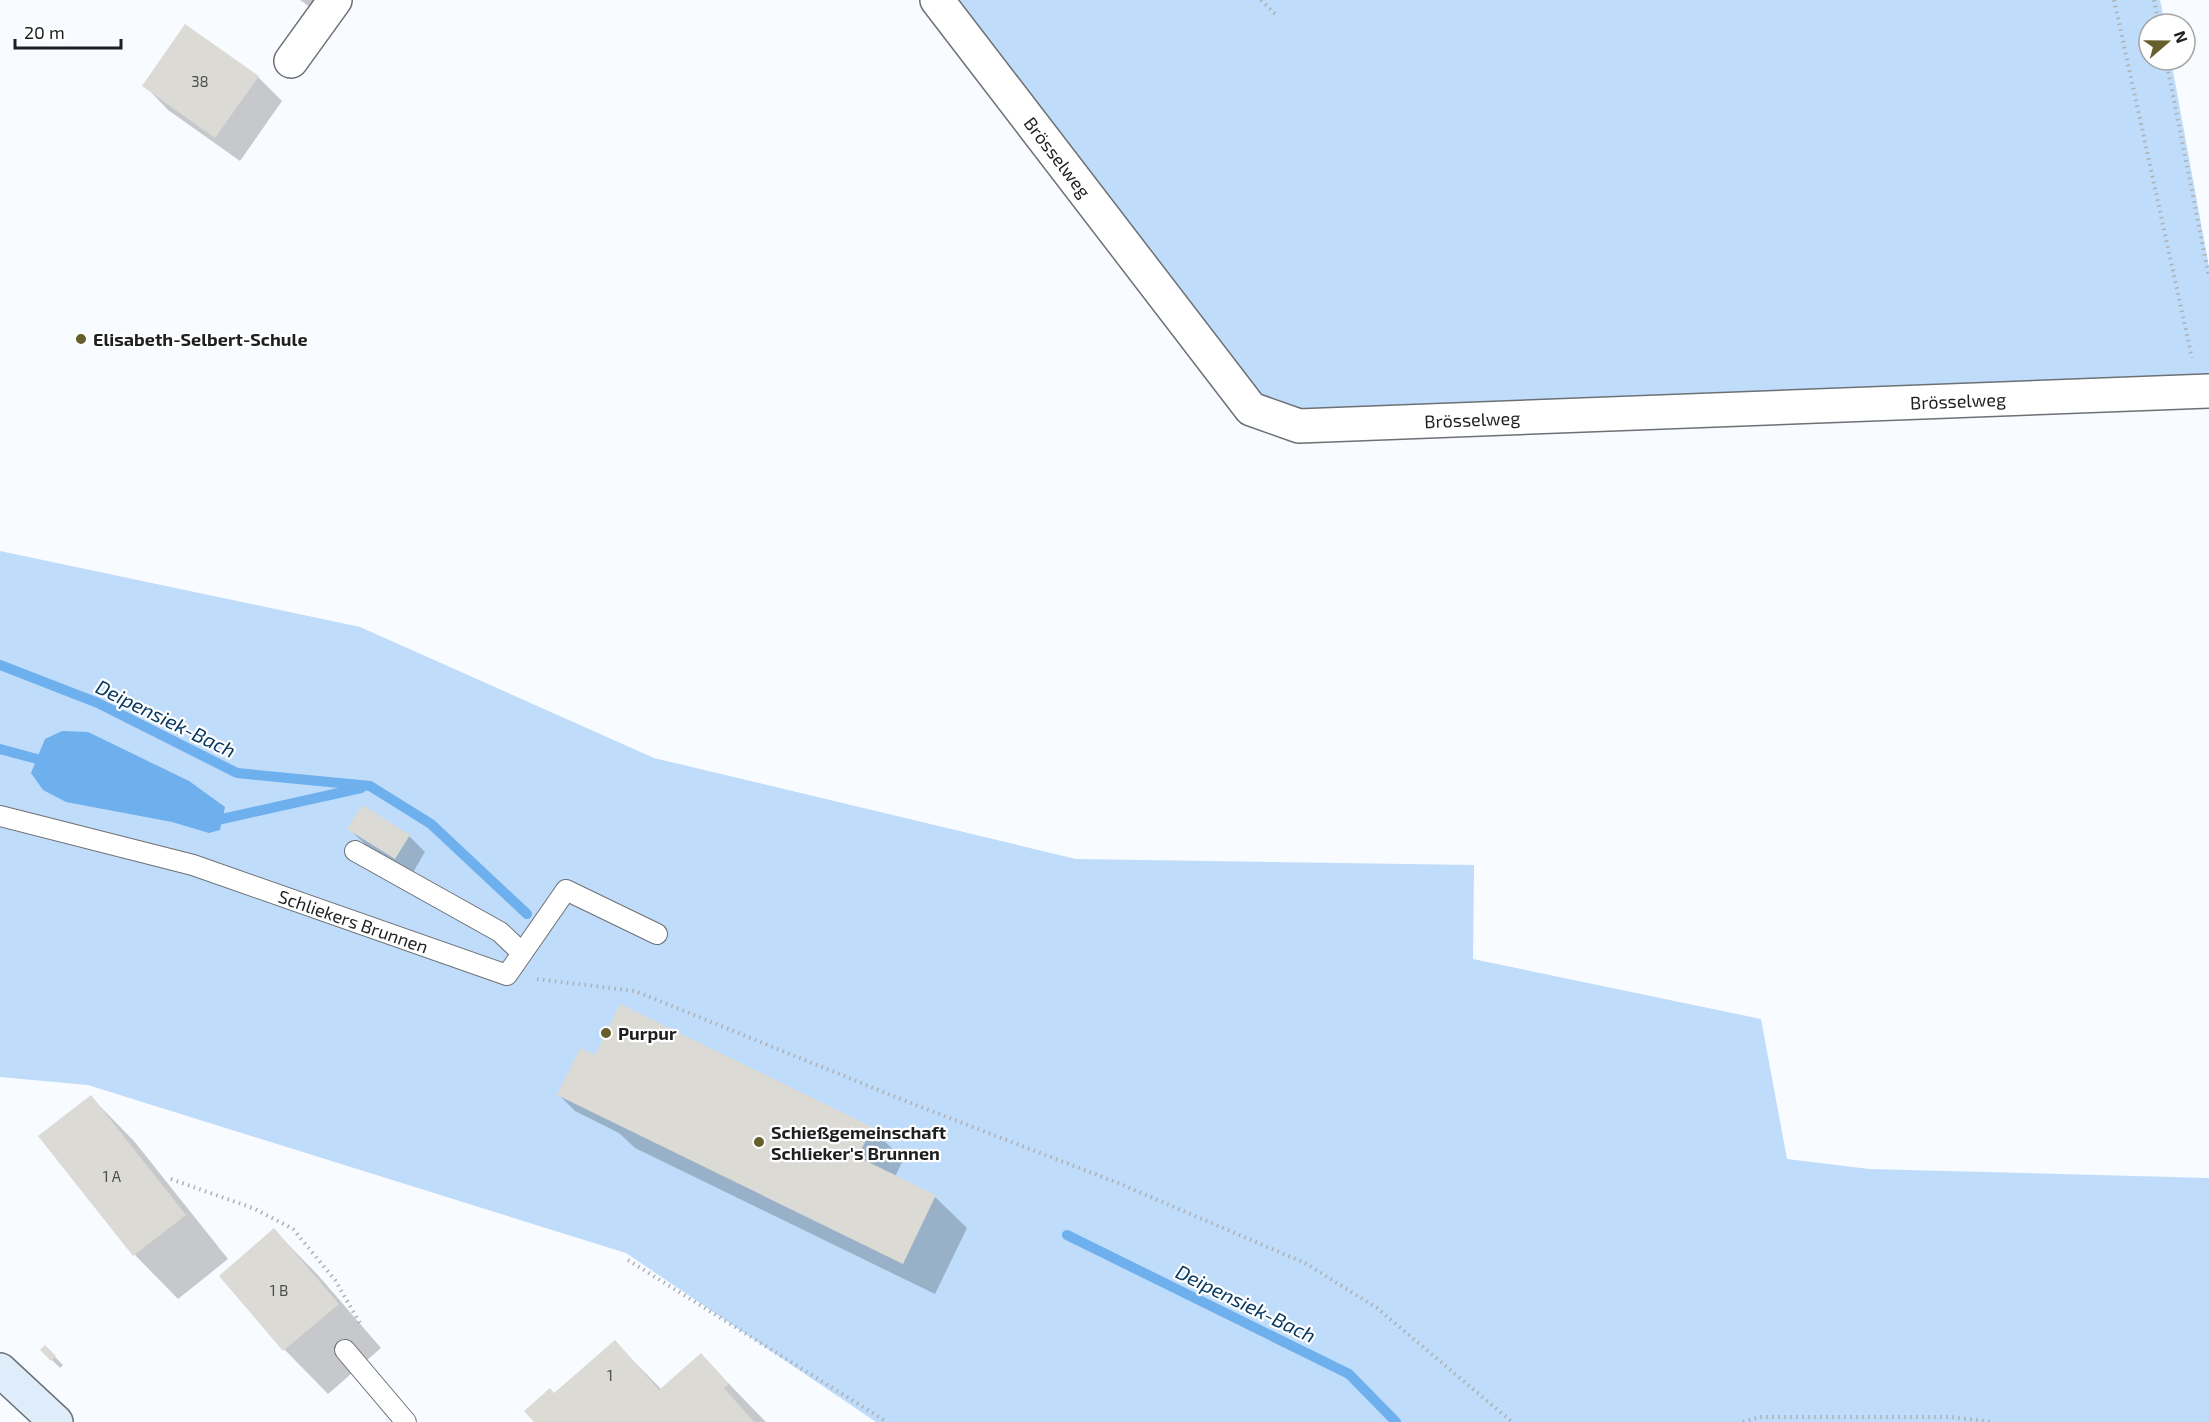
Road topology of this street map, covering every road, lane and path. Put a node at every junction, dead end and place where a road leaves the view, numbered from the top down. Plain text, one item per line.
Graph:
1 (335, 0) edge
2 (937, 0) edge
3 (1261, 0) edge
4 (2114, 0) edge
5 (1278, 17) dead end
6 (291, 61) dead end
7 (2168, 72) edge
8 (2209, 277) edge
9 (2204, 391) edge
10 (0, 816) edge
11 (356, 851) dead end
12 (657, 934) dead end
13 (522, 953) junction
14 (507, 975) junction
15 (171, 1179) dead end
16 (628, 1260) dead end
17 (366, 1334) dead end
18 (345, 1350) dead end
19 (0, 1370) edge
20 (56, 1422) edge
21 (406, 1422) edge
22 (887, 1422) edge
23 (1512, 1422) edge
24 (1743, 1422) edge
25 (1992, 1422) edge

1 - 6 street
2 - 9 street, Brösselweg
3 - 5 path
4 - 9 path
7 - 8 path
10 - 14 lane, Schliekers Brunnen
11 - 13 lane
12 - 13 lane
13 - 14 lane
14 - 23 path
15 - 17 path
16 - 22 path
18 - 21 lane
19 - 20 main road
24 - 25 path

